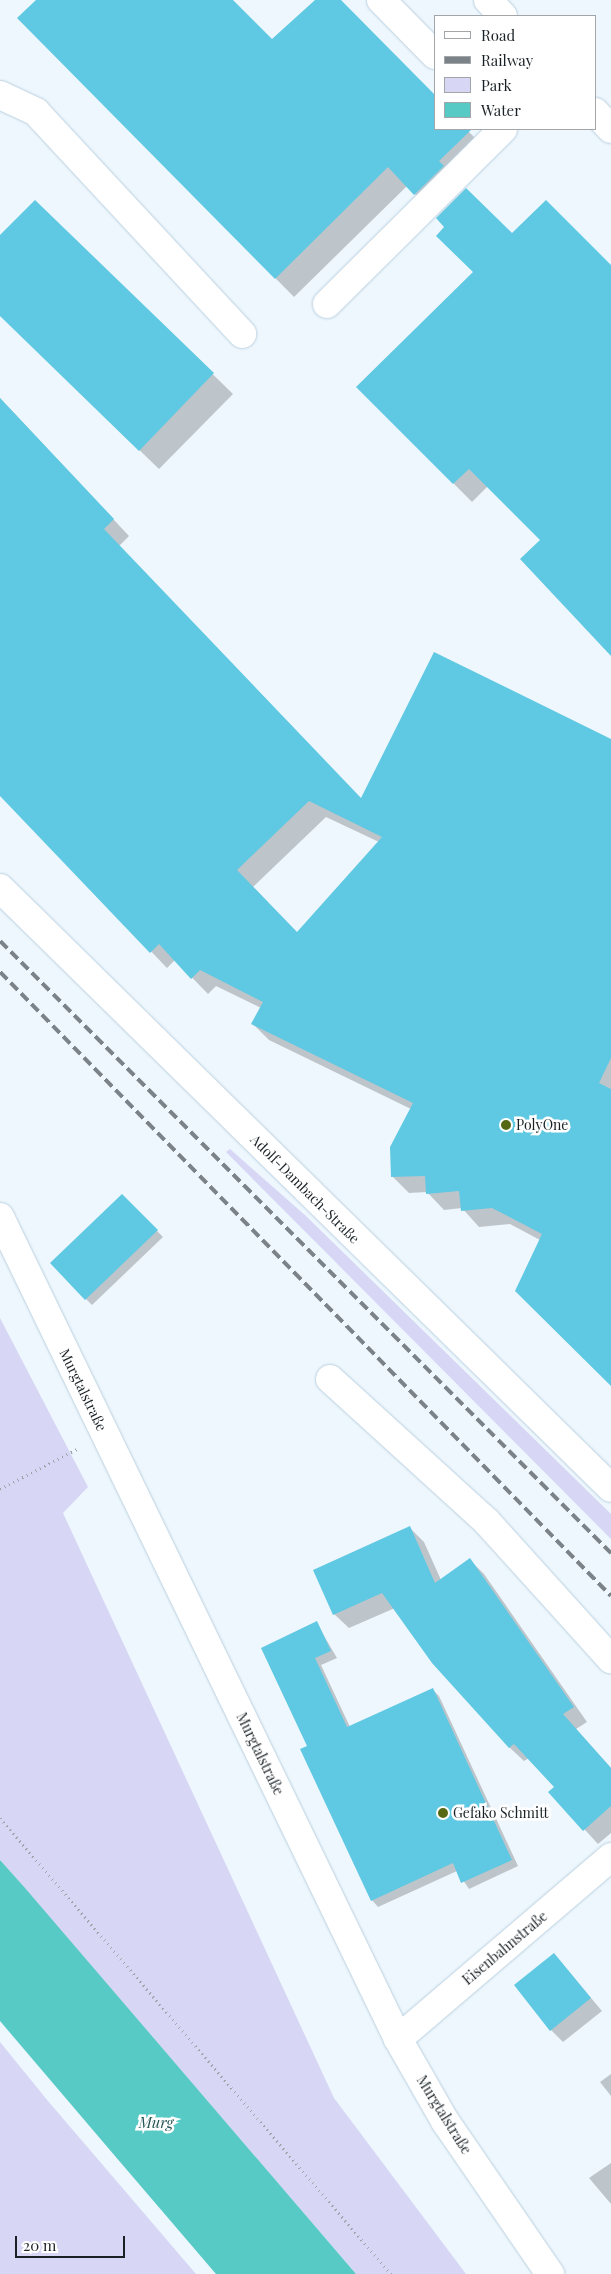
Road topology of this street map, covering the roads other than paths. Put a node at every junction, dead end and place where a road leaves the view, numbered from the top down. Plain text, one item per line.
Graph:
1 (381, 0) edge
2 (488, 0) edge
3 (502, 15) edge
4 (434, 54) edge
5 (0, 95) edge
6 (596, 113) edge
7 (611, 129) edge
8 (502, 130) edge
9 (327, 304) dead end
10 (242, 334) dead end
11 (0, 888) edge
12 (0, 1217) edge
13 (330, 1379) dead end
14 (611, 1488) edge
15 (611, 1659) edge
16 (611, 1857) edge
17 (398, 2039) junction
18 (550, 2274) edge

1 - 4 street
2 - 3 street
5 - 10 street
6 - 7 street
8 - 9 street
11 - 14 street, Adolf-Dambach-Straße
12 - 17 street, Murgtalstraße
13 - 15 street
16 - 17 street, Eisenbahnstraße
17 - 18 street, Murgtalstraße

